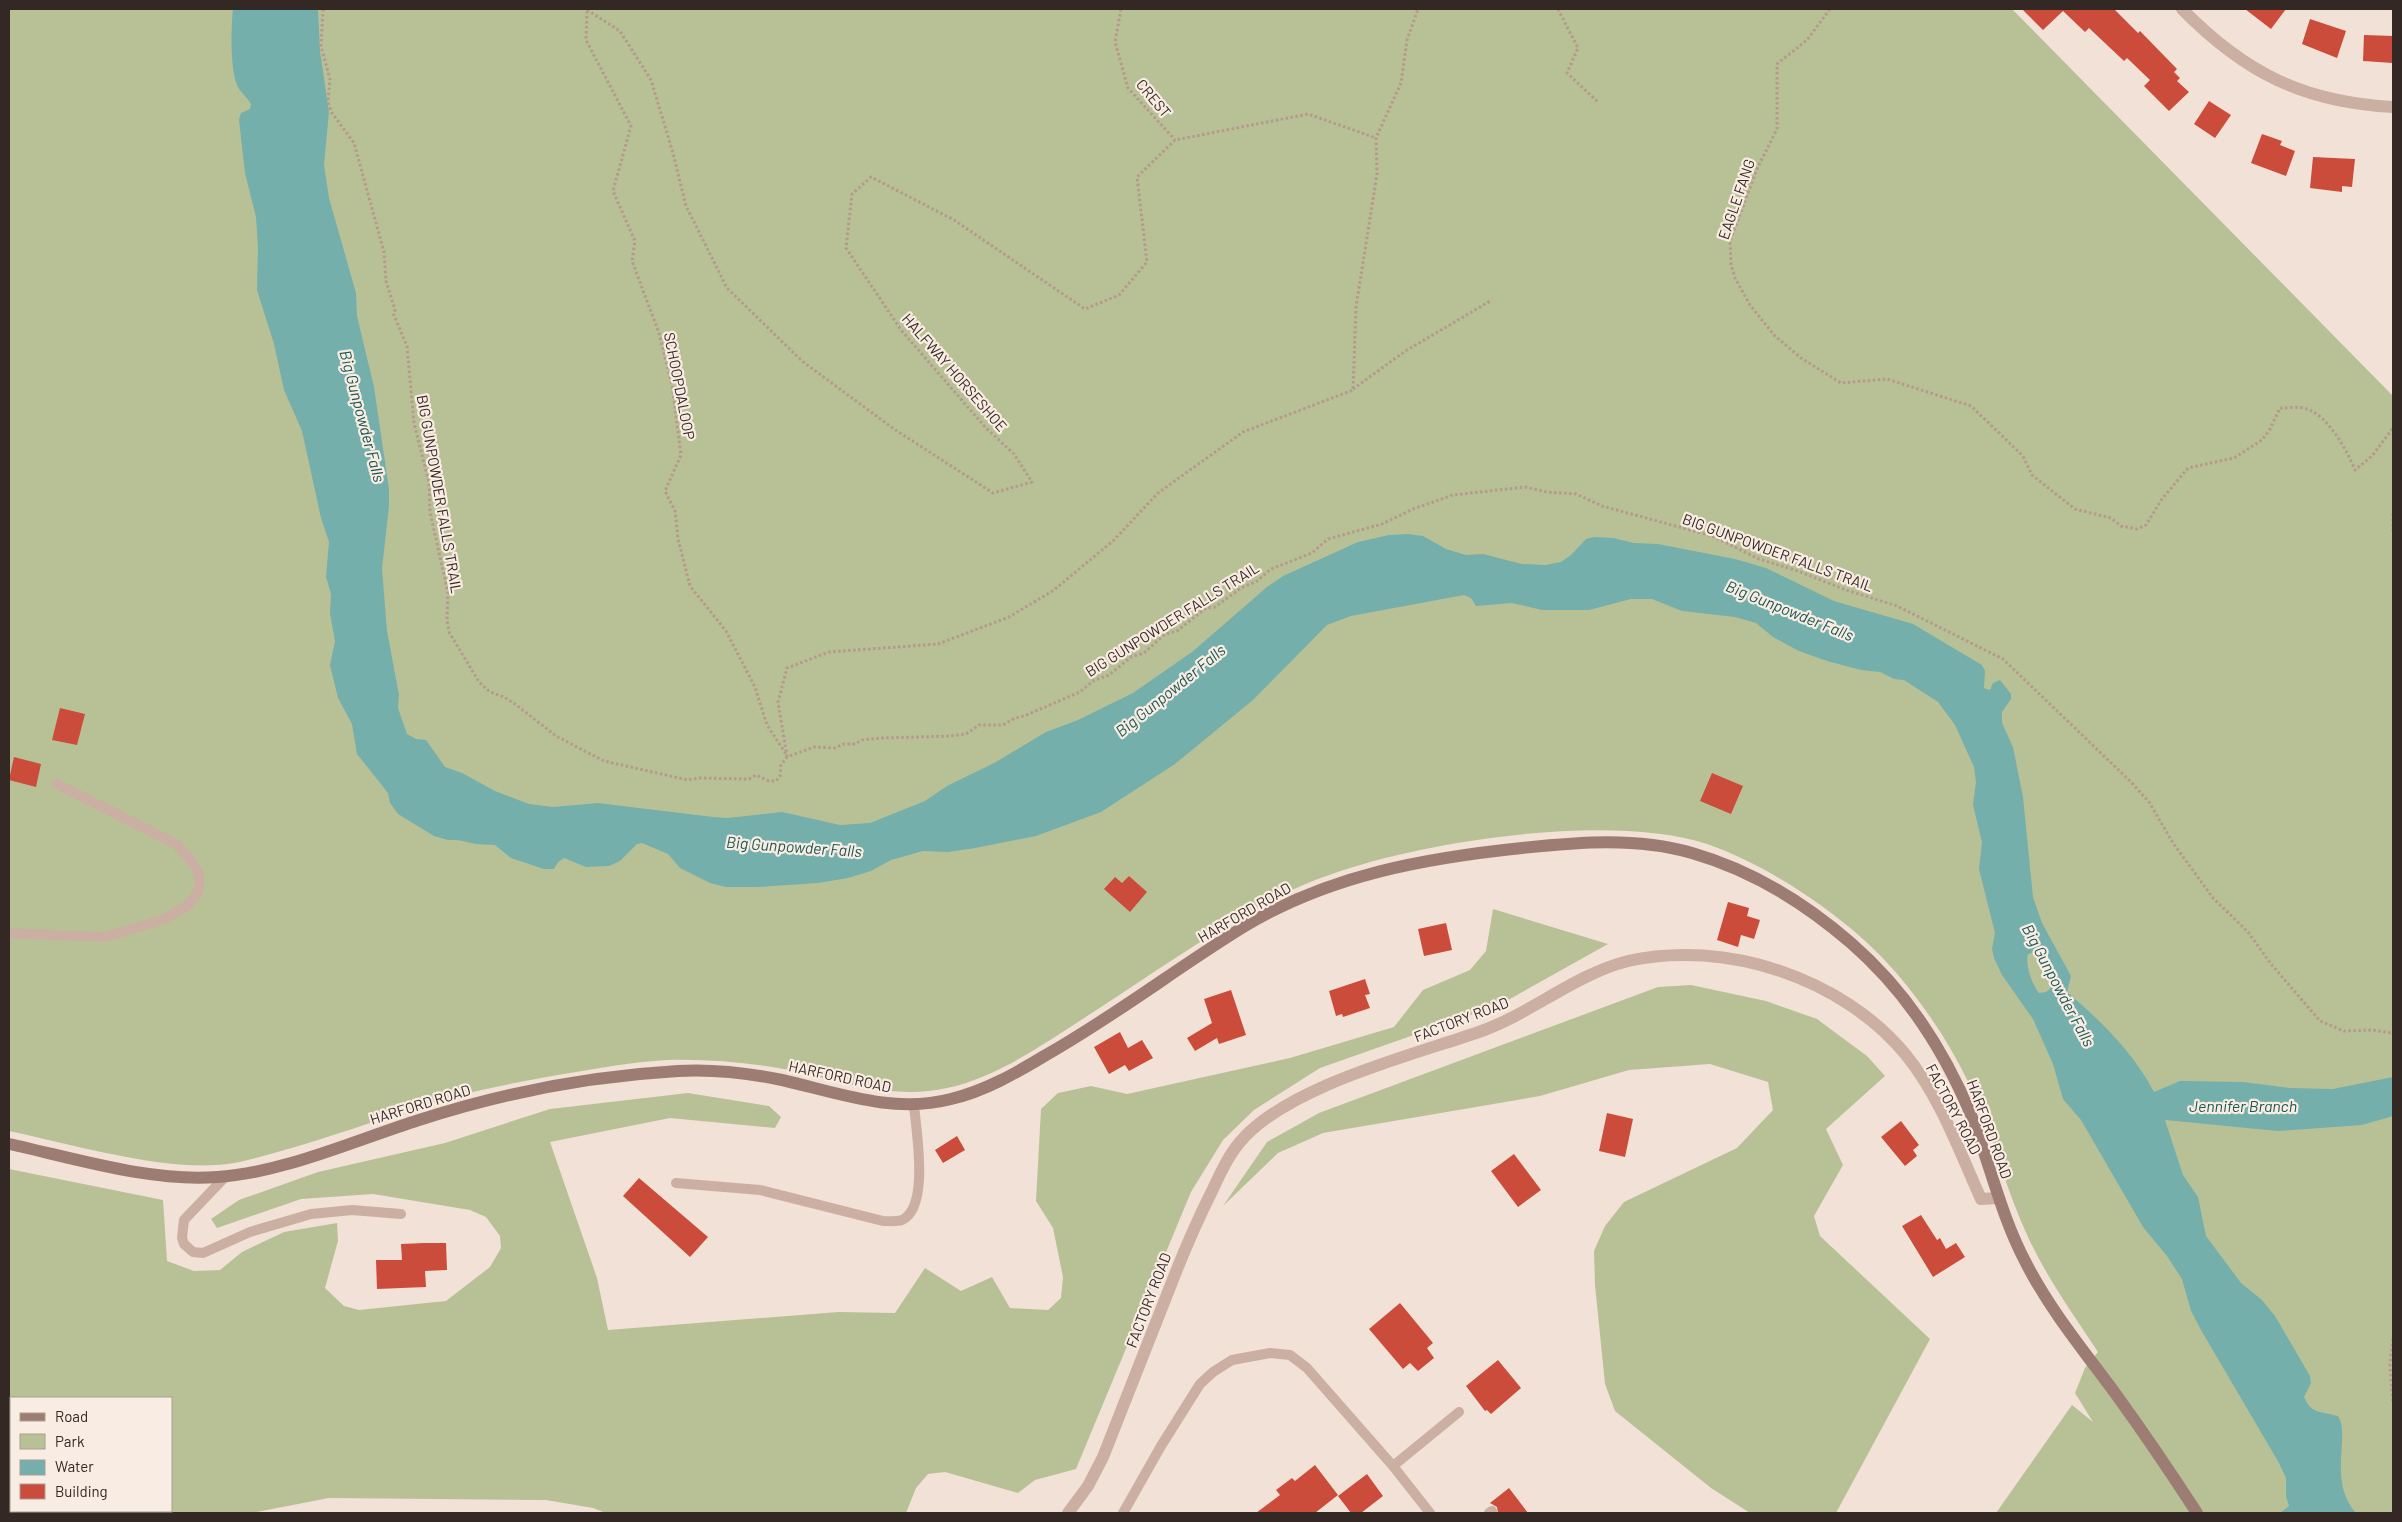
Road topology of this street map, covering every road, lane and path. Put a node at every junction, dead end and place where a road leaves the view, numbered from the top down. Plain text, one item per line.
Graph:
1 (323, 9) edge
2 (587, 9) edge
3 (1120, 9) edge
4 (1418, 9) edge
5 (1558, 9) edge
6 (1830, 9) edge
7 (2182, 9) edge
8 (1600, 103) dead end
9 (2393, 107) edge
10 (1376, 138) junction
11 (1176, 140) junction
12 (1492, 300) dead end
13 (1353, 390) junction
14 (2393, 428) edge
15 (2393, 514) edge
16 (2393, 533) edge
17 (787, 757) junction
18 (57, 784) dead end
19 (9, 933) edge
20 (2393, 1033) edge
21 (914, 1105) junction
22 (9, 1144) edge
23 (225, 1177) junction
24 (676, 1183) dead end
25 (1998, 1198) junction
26 (401, 1214) dead end
27 (2393, 1339) edge
28 (2393, 1404) edge
29 (1459, 1412) dead end
30 (1393, 1466) junction
31 (1068, 1513) edge
32 (1123, 1513) edge
33 (1430, 1513) edge
34 (2197, 1513) edge

1 - 17 path, BIG GUNPOWDER FALLS TRAIL
2 - 11 path, HALFWAY HORSESHOE
2 - 17 path, SCHOOPDALOOP
3 - 11 path, CREST
4 - 10 path
5 - 8 path
6 - 14 path, EAGLE FANG
7 - 9 street
10 - 11 path
10 - 13 path
12 - 13 path
13 - 17 path
15 - 16 path
17 - 20 path, BIG GUNPOWDER FALLS TRAIL
18 - 19 lane
21 - 23 main road, HARFORD ROAD
21 - 24 lane
21 - 25 main road, HARFORD ROAD
22 - 23 main road, HARFORD ROAD
23 - 26 lane
25 - 31 street, FACTORY ROAD
25 - 34 main road, HARFORD ROAD
27 - 28 path
29 - 30 lane
30 - 32 lane
30 - 33 lane

